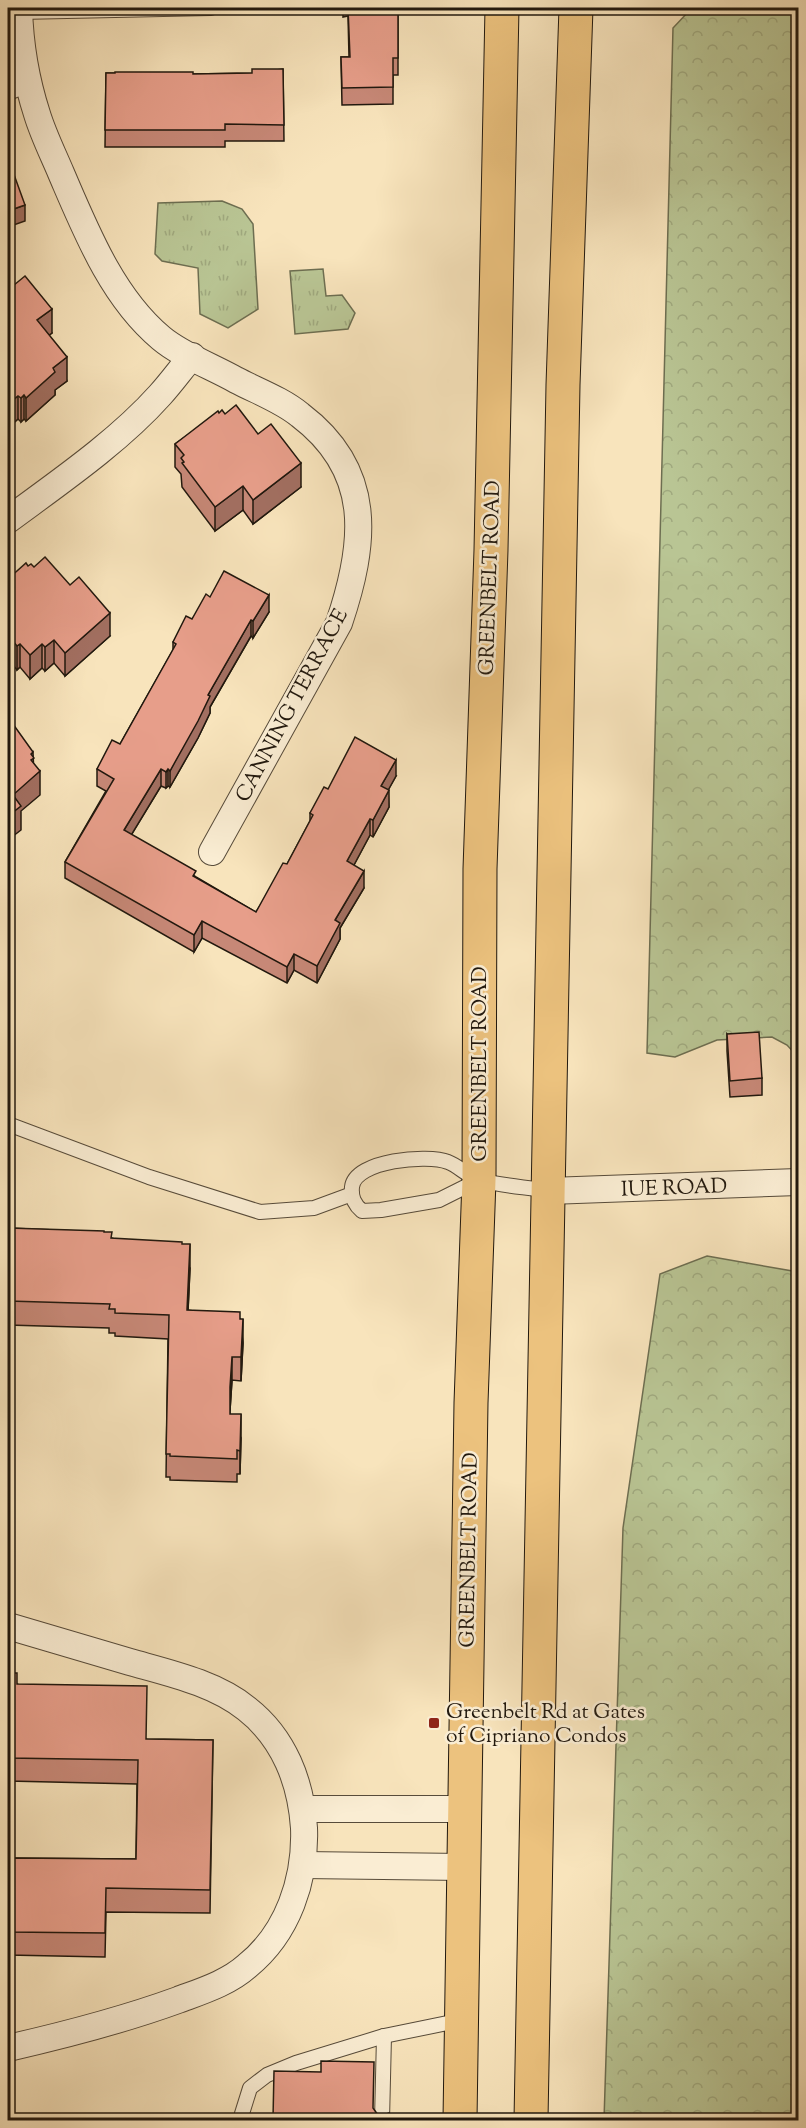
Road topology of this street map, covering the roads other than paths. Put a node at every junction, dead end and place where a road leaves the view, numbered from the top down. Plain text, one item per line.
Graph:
1 (211, 8) edge
2 (502, 8) edge
3 (576, 8) edge
4 (19, 10) edge
5 (18, 89) edge
6 (192, 356) junction
7 (8, 520) edge
8 (212, 852) dead end
9 (8, 1124) edge
10 (479, 1180) junction
11 (798, 1182) edge
12 (549, 1191) junction
13 (352, 1194) junction
14 (8, 1626) edge
15 (303, 1809) junction
16 (464, 1809) junction
17 (303, 1865) junction
18 (463, 1867) junction
19 (462, 2020) junction
20 (384, 2036) junction
21 (8, 2048) edge
22 (240, 2121) edge
23 (381, 2121) edge
24 (460, 2121) edge
25 (531, 2121) edge

1 - 4 lane
2 - 10 main road, GREENBELT ROAD
3 - 12 main road
4 - 5 street, CANNING TERRACE
5 - 6 street, CANNING TERRACE
6 - 7 street
6 - 8 street, CANNING TERRACE
9 - 13 lane
10 - 12 lane
10 - 13 lane
10 - 13 lane
10 - 16 main road, GREENBELT ROAD
11 - 12 street, IUE ROAD
12 - 25 main road
14 - 15 street
15 - 16 street
15 - 17 street
16 - 18 main road, GREENBELT ROAD
17 - 18 street
17 - 21 street
18 - 19 main road, GREENBELT ROAD
19 - 20 lane
19 - 24 main road, GREENBELT ROAD
20 - 22 lane
20 - 23 lane

